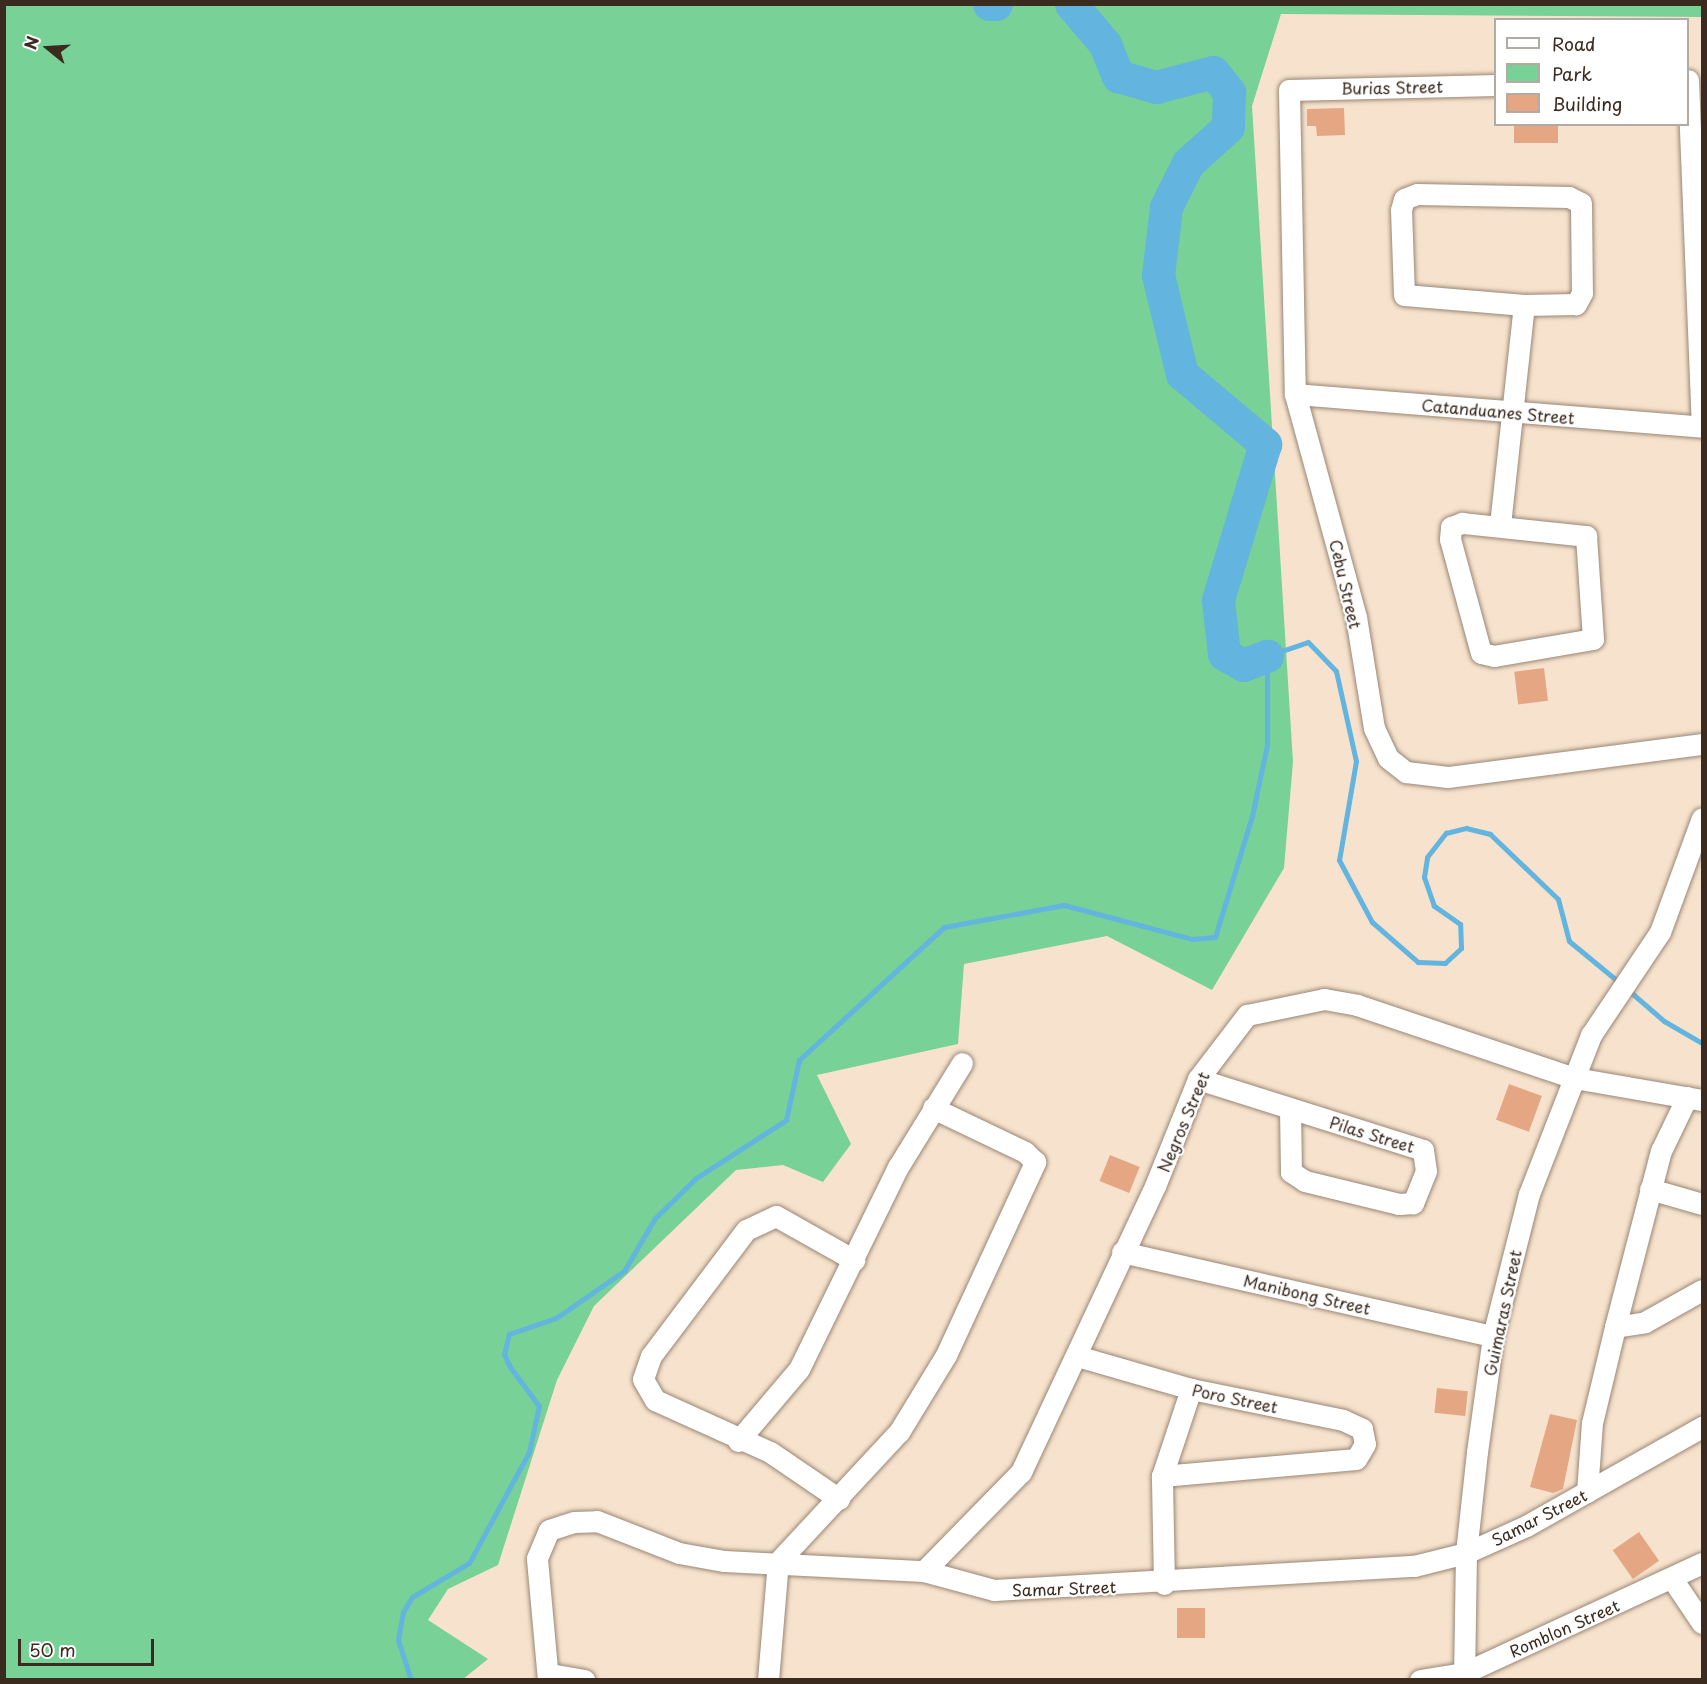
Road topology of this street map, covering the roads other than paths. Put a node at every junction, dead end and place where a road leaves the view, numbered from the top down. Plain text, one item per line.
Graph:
1 (1693, 80) edge
2 (1494, 84) edge
3 (1290, 90) joint
4 (1524, 305) junction
5 (1294, 394) junction
6 (1509, 413) junction
7 (1702, 426) edge
8 (1500, 525) junction
9 (1702, 744) edge
10 (1702, 818) edge
11 (962, 1063) dead end
12 (1574, 1078) junction
13 (1198, 1079) junction
14 (1695, 1098) edge
15 (933, 1108) junction
16 (1290, 1109) junction
17 (1650, 1189) junction
18 (1702, 1204) edge
19 (1122, 1252) junction
20 (854, 1260) junction
21 (1702, 1290) edge
22 (1615, 1327) junction
23 (1493, 1336) junction
24 (1077, 1356) junction
25 (1191, 1389) junction
26 (1702, 1427) edge
27 (738, 1441) junction
28 (1162, 1476) junction
29 (1587, 1492) junction
30 (839, 1499) junction
31 (1466, 1553) junction
32 (778, 1562) junction
33 (1702, 1563) edge
34 (924, 1571) junction
35 (1673, 1580) junction
36 (1164, 1584) junction
37 (1702, 1623) edge
38 (1464, 1676) edge
39 (549, 1677) edge
40 (584, 1680) edge
41 (768, 1680) edge
42 (1420, 1680) edge

1 - 7 street
2 - 3 street, Burias Street
3 - 5 street, Cebu Street
4 - 4 street
4 - 6 street
5 - 6 street, Catanduanes Street
5 - 9 street, Cebu Street
6 - 7 street, Catanduanes Street
6 - 8 street
8 - 8 street
10 - 12 street, Guimaras Street
11 - 15 street
12 - 13 street, Negros Street
12 - 14 street, Negros Street
12 - 23 street, Guimaras Street
13 - 16 street, Pilas Street
13 - 19 street, Negros Street
14 - 17 street
15 - 20 street
15 - 30 street
16 - 16 street, Pilas Street
17 - 18 street
17 - 22 street
19 - 23 street, Manibong Street
19 - 24 street, Negros Street
20 - 27 street
20 - 27 street
21 - 22 street
22 - 29 street
23 - 31 street, Guimaras Street
24 - 25 street, Poro Street
24 - 34 street, Negros Street
25 - 28 street
25 - 28 street, Poro Street
26 - 29 street, Samar Street
27 - 30 street
28 - 36 street
29 - 31 street, Samar Street
30 - 32 street
31 - 36 street, Samar Street
31 - 38 street, Guimaras Street
32 - 34 street, Samar Street
32 - 39 street, Samar Street
32 - 41 street
33 - 35 street, Romblon Street
34 - 36 street, Samar Street
35 - 37 street
35 - 38 street, Romblon Street
38 - 42 street, Romblon Street
39 - 40 street

